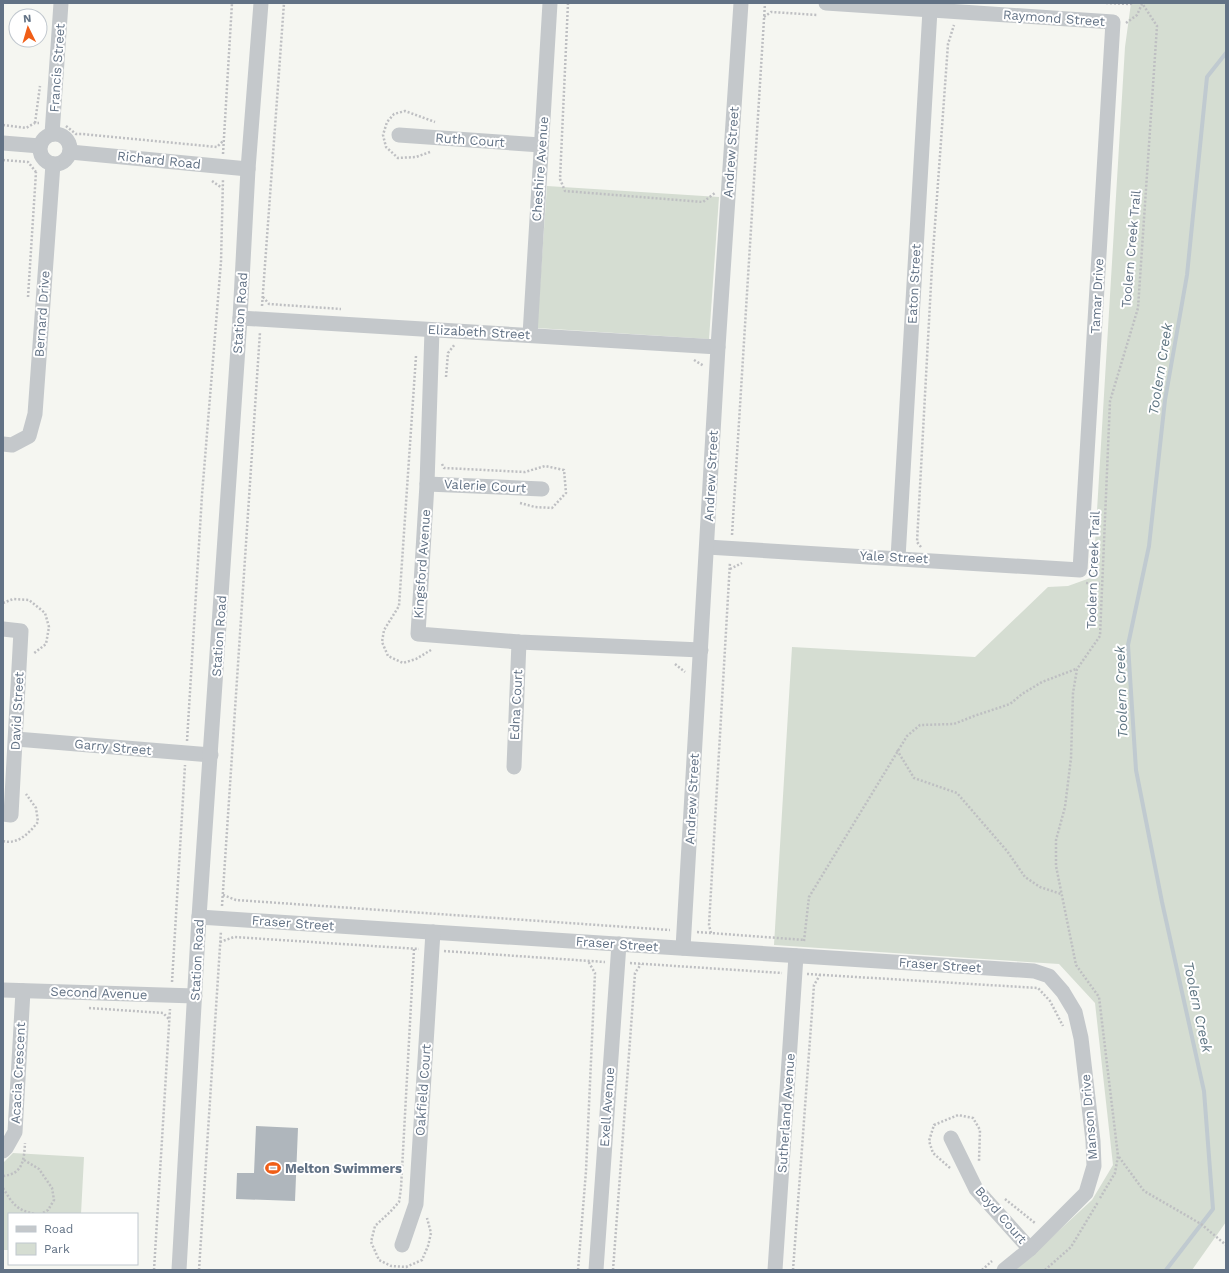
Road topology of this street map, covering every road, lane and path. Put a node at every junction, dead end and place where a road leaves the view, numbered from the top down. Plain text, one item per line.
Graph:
1 (61, 3) edge
2 (232, 3) edge
3 (261, 3) edge
4 (284, 3) edge
5 (550, 3) edge
6 (568, 3) edge
7 (741, 3) edge
8 (764, 3) edge
9 (1106, 3) edge
10 (1133, 3) edge
11 (1142, 3) edge
12 (826, 9) edge
13 (930, 15) junction
14 (764, 17) junction
15 (1113, 22) junction
16 (440, 124) dead end
17 (3, 125) edge
18 (52, 129) junction
19 (399, 135) dead end
20 (224, 141) junction
21 (3, 143) edge
22 (541, 145) junction
23 (40, 146) junction
24 (70, 152) junction
25 (437, 152) dead end
26 (3, 160) edge
27 (223, 166) junction
28 (53, 169) junction
29 (248, 169) junction
30 (36, 172) junction
31 (206, 180) dead end
32 (222, 188) junction
33 (715, 193) dead end
34 (263, 296) junction
35 (28, 303) dead end
36 (348, 309) dead end
37 (240, 318) junction
38 (264, 326) junction
39 (260, 334) junction
40 (530, 335) junction
41 (432, 336) junction
42 (718, 347) junction
43 (416, 350) dead end
44 (693, 359) dead end
45 (706, 367) dead end
46 (445, 383) dead end
47 (3, 444) edge
48 (441, 462) dead end
49 (427, 484) junction
50 (542, 489) dead end
51 (514, 503) dead end
52 (732, 531) junction
53 (736, 534) dead end
54 (707, 547) junction
55 (731, 548) junction
56 (898, 552) junction
57 (1080, 570) joint
58 (3, 629) edge
59 (519, 642) junction
60 (437, 650) dead end
61 (694, 650) junction
62 (675, 663) dead end
63 (1077, 669) junction
64 (685, 672) junction
65 (685, 679) dead end
66 (16, 739) junction
67 (897, 750) junction
68 (186, 753) junction
69 (211, 755) junction
70 (514, 767) dead end
71 (7, 814) edge
72 (1061, 894) junction
73 (223, 895) junction
74 (199, 917) junction
75 (222, 918) junction
76 (670, 922) dead end
77 (677, 931) junction
78 (433, 932) junction
79 (711, 933) junction
80 (805, 940) junction
81 (220, 942) junction
82 (619, 944) junction
83 (676, 948) junction
84 (432, 950) junction
85 (799, 956) junction
86 (587, 961) junction
87 (617, 963) junction
88 (641, 964) junction
89 (667, 966) junction
90 (1034, 971) joint
91 (795, 974) junction
92 (820, 975) junction
93 (3, 990) edge
94 (23, 991) junction
95 (171, 995) junction
96 (195, 996) junction
97 (84, 1008) dead end
98 (170, 1019) junction
99 (1064, 1028) dead end
100 (951, 1138) dead end
101 (3, 1150) edge
102 (1118, 1156) junction
103 (3, 1176) edge
104 (3, 1188) edge
105 (30, 1213) edge
106 (43, 1213) edge
107 (1041, 1219) dead end
108 (1020, 1238) junction
109 (402, 1245) dead end
110 (1226, 1245) edge
111 (1030, 1249) junction
112 (1001, 1263) edge
113 (154, 1270) edge
114 (179, 1270) edge
115 (199, 1270) edge
116 (578, 1270) edge
117 (596, 1270) edge
118 (613, 1270) edge
119 (776, 1270) edge
120 (794, 1270) edge
121 (982, 1270) edge
122 (1045, 1270) edge

1 - 18 street, Francis Street
2 - 20 path
3 - 29 street, Station Road
4 - 34 path
5 - 22 street, Cheshire Avenue
6 - 33 path
7 - 42 street, Andrew Street
8 - 14 path
9 - 10 path
11 - 15 path
11 - 63 path, Toolern Creek Trail
12 - 13 street, Raymond Street
12 - 14 path
13 - 15 street, Raymond Street
13 - 56 street, Eaton Street
13 - 56 path
14 - 52 path
15 - 57 street, Tamar Drive
16 - 25 path
17 - 18 path
18 - 20 path
18 - 23 street
18 - 24 street
19 - 22 street, Ruth Court
20 - 27 path
21 - 23 street
22 - 40 street, Cheshire Avenue
23 - 28 street
24 - 27 street, Richard Road
24 - 28 street
26 - 30 path
27 - 29 street, Richard Road
27 - 32 path
28 - 30 path
28 - 47 street, Bernard Drive
29 - 37 street, Station Road
30 - 35 path
31 - 32 path
32 - 68 path
34 - 36 path
34 - 38 path
37 - 38 street, Elizabeth Street
37 - 69 street, Station Road
38 - 39 path
38 - 39 path
38 - 41 street, Elizabeth Street
39 - 73 path
40 - 41 street, Elizabeth Street
40 - 42 street, Elizabeth Street
41 - 46 path
41 - 49 street, Kingsford Avenue
42 - 54 street, Andrew Street
43 - 60 path
44 - 45 path
48 - 51 path
49 - 50 street, Valerie Court
49 - 59 street, Kingsford Avenue
52 - 53 path
52 - 55 path
54 - 55 street, Yale Street
54 - 61 street, Andrew Street
55 - 56 street, Yale Street
55 - 79 path
56 - 57 street, Yale Street
58 - 66 street, David Street
59 - 61 street, Kingsford Avenue
59 - 70 street, Edna Court
61 - 64 path
61 - 77 street, Andrew Street
62 - 64 path
63 - 67 path
63 - 72 path, Toolern Creek Trail
64 - 65 path
66 - 68 street, Garry Street
66 - 71 street, David Street
67 - 72 path
67 - 80 path
68 - 69 street, Garry Street
68 - 95 path
69 - 74 street, Station Road
72 - 102 path, Toolern Creek Trail
73 - 75 path
73 - 77 path
74 - 75 street, Fraser Street
74 - 96 street, Station Road
75 - 78 street, Fraser Street
75 - 81 path
76 - 77 path
77 - 79 path
77 - 83 street, Andrew Street
77 - 83 path
78 - 82 street, Fraser Street
78 - 84 street, Oakfield Court
79 - 80 path
80 - 85 path
81 - 84 path
81 - 115 path
82 - 83 street, Fraser Street
82 - 87 street, Exell Avenue
83 - 85 street, Fraser Street
83 - 89 path
84 - 86 path
84 - 109 street, Oakfield Court
85 - 90 street, Fraser Street
85 - 91 street, Sutherland Avenue
86 - 87 path
86 - 116 path
87 - 88 path
87 - 117 street, Exell Avenue
88 - 89 path
88 - 118 path
89 - 91 path
90 - 111 street, Manson Drive
91 - 92 path
91 - 119 street, Sutherland Avenue
92 - 99 path
92 - 120 path
93 - 94 street, Second Avenue
94 - 95 street, Second Avenue
94 - 101 street, Acacia Crescent
95 - 96 street, Second Avenue
95 - 98 path
96 - 114 street, Station Road
97 - 98 path
98 - 113 path
100 - 108 street, Boyd Court
102 - 110 path
102 - 122 path, Toolern Creek Trail
103 - 106 path
104 - 105 path
107 - 108 path
108 - 111 street, Boyd Court
111 - 112 street, Manson Drive
112 - 121 path

